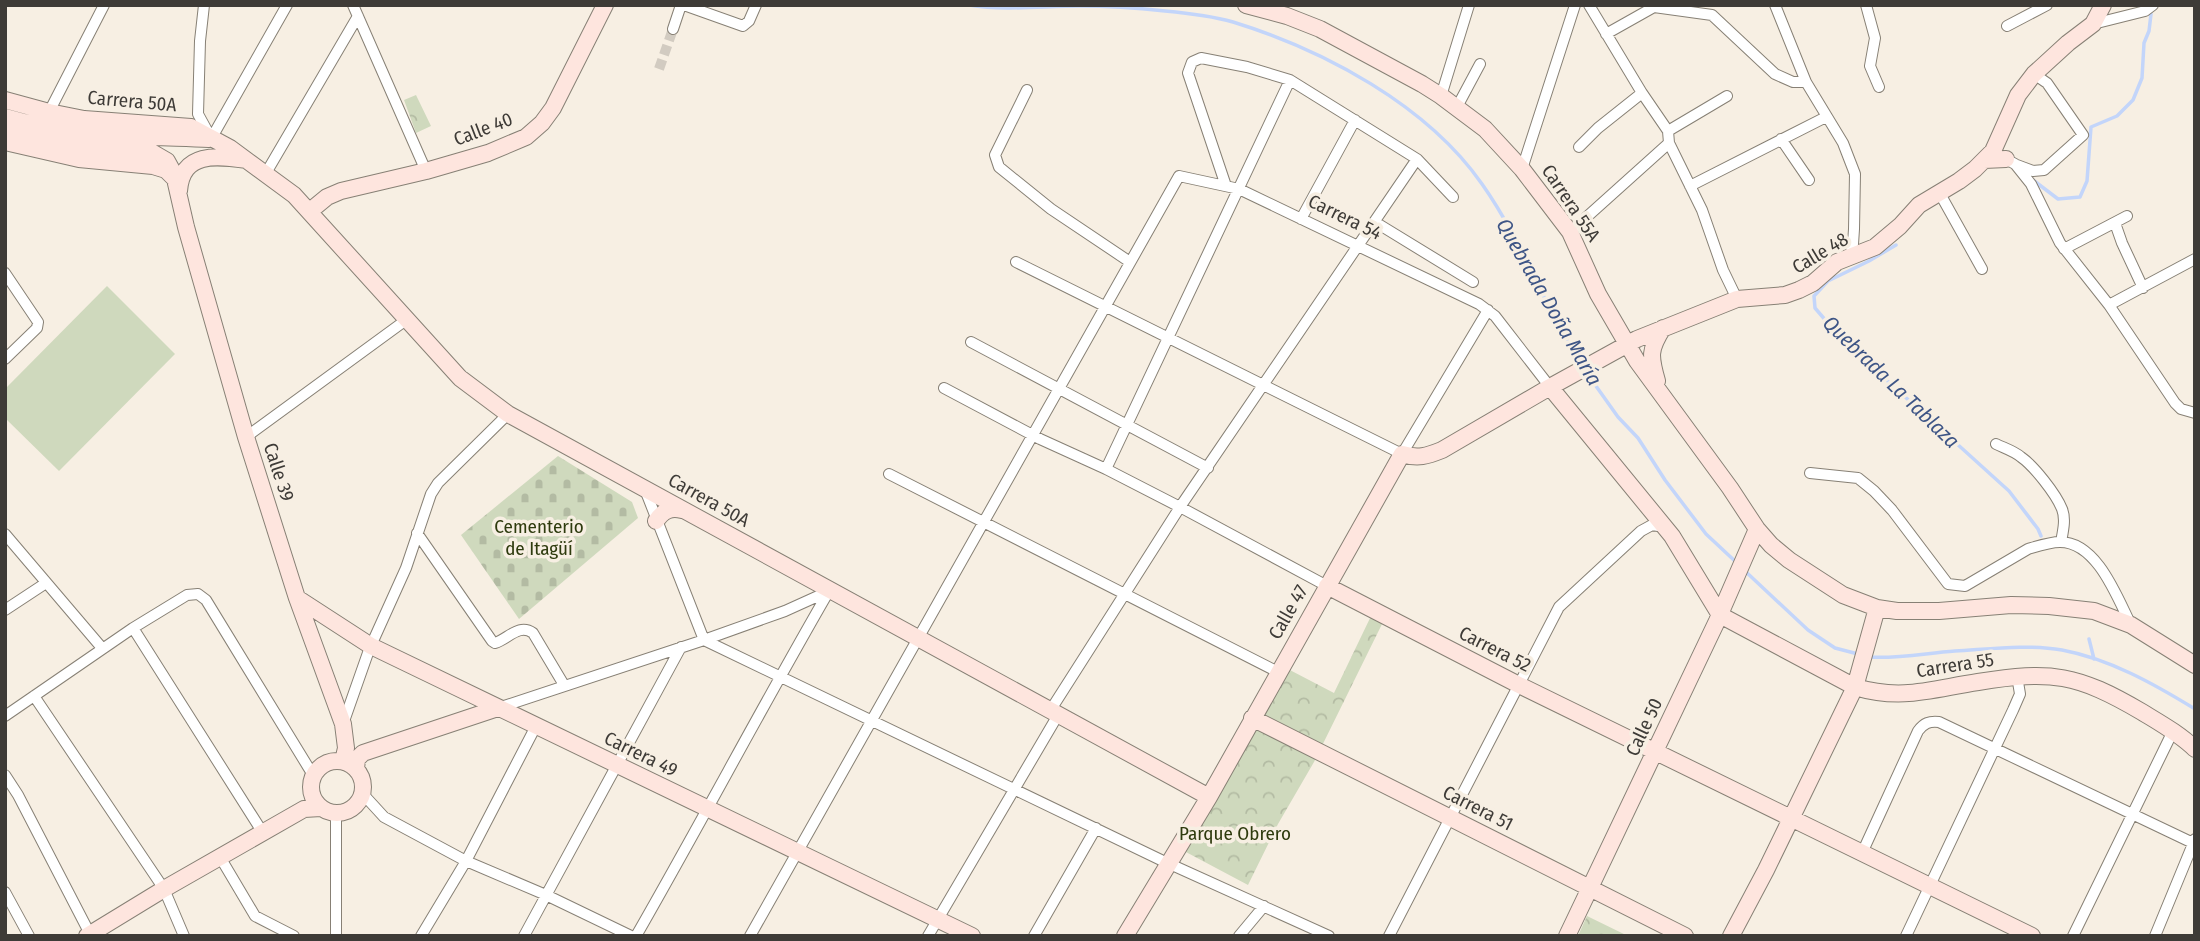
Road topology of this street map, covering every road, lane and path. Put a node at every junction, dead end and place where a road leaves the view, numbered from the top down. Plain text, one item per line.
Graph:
1 (104, 5) edge
2 (204, 5) edge
3 (287, 5) edge
4 (605, 5) edge
5 (682, 5) edge
6 (756, 5) edge
7 (1245, 5) edge
8 (1469, 5) edge
9 (1574, 5) edge
10 (1589, 5) edge
11 (1775, 5) edge
12 (2047, 5) edge
13 (2103, 5) edge
14 (1869, 6) edge
15 (2149, 8) edge
16 (356, 11) edge
17 (2093, 24) junction
18 (2007, 26) dead end
19 (673, 29) tunnel mouth
20 (1606, 34) junction
21 (1480, 64) dead end
22 (2034, 74) junction
23 (1290, 80) junction
24 (1806, 82) junction
25 (1879, 87) dead end
26 (1027, 90) dead end
27 (1642, 93) junction
28 (1441, 96) junction
29 (1727, 96) dead end
30 (5, 100) edge
31 (1457, 107) junction
32 (49, 112) junction
33 (5, 117) edge
34 (1826, 117) junction
35 (1355, 120) junction
36 (5, 129) edge
37 (1669, 137) junction
38 (211, 139) junction
39 (1781, 139) junction
40 (5, 142) edge
41 (118, 142) junction
42 (1579, 147) dead end
43 (1417, 159) junction
44 (2000, 159) junction
45 (249, 160) junction
46 (1522, 169) junction
47 (426, 171) junction
48 (266, 173) junction
49 (1809, 180) dead end
50 (177, 186) junction
51 (1226, 186) junction
52 (1690, 186) junction
53 (1239, 189) junction
54 (1939, 192) junction
55 (1453, 197) dead end
56 (310, 211) junction
57 (2127, 216) dead end
58 (1301, 219) junction
59 (1375, 222) junction
60 (2115, 223) junction
61 (1570, 232) junction
62 (1359, 247) junction
63 (2064, 249) junction
64 (1850, 256) junction
65 (2195, 259) edge
66 (1016, 262) dead end
67 (1130, 262) junction
68 (1982, 269) dead end
69 (5, 273) edge
70 (1473, 282) dead end
71 (9, 288) edge
72 (2143, 288) junction
73 (1737, 299) junction
74 (2109, 305) junction
75 (1105, 306) junction
76 (1488, 310) junction
77 (406, 320) junction
78 (1663, 328) junction
79 (1167, 338) junction
80 (971, 342) dead end
81 (1626, 344) junction
82 (5, 359) edge
83 (1557, 383) junction
84 (1263, 385) junction
85 (944, 388) dead end
86 (1058, 388) junction
87 (1661, 393) junction
88 (2195, 413) edge
89 (508, 414) junction
90 (1126, 424) junction
91 (1032, 434) junction
92 (246, 437) junction
93 (1996, 444) dead end
94 (1402, 454) junction
95 (1208, 468) junction
96 (1106, 469) junction
97 (1810, 473) dead end
98 (889, 474) dead end
99 (644, 487) junction
100 (1180, 507) junction
101 (682, 510) junction
102 (656, 521) junction
103 (984, 522) junction
104 (1665, 527) junction
105 (1755, 532) junction
106 (417, 533) junction
107 (5, 534) edge
108 (2061, 542) junction
109 (46, 583) junction
110 (1327, 586) junction
111 (830, 591) junction
112 (1125, 594) junction
113 (297, 598) junction
114 (5, 610) edge
115 (785, 611) junction
116 (1721, 611) junction
117 (1876, 615) junction
118 (809, 625) junction
119 (2131, 625) junction
120 (133, 628) junction
121 (918, 639) junction
122 (704, 640) junction
123 (371, 646) junction
124 (681, 647) junction
125 (102, 649) junction
126 (2195, 665) edge
127 (1278, 672) junction
128 (779, 676) junction
129 (2017, 676) junction
130 (1857, 684) junction
131 (564, 685) junction
132 (1519, 685) junction
133 (34, 696) junction
134 (498, 708) junction
135 (1054, 713) junction
136 (5, 716) edge
137 (1252, 718) junction
138 (873, 721) junction
139 (343, 724) junction
140 (536, 726) junction
141 (2173, 732) junction
142 (1996, 749) junction
143 (2195, 750) edge
144 (1656, 751) junction
145 (349, 765) junction
146 (617, 766) junction
147 (5, 775) edge
148 (313, 775) junction
149 (1015, 789) junction
150 (362, 793) junction
151 (1209, 797) junction
152 (318, 807) junction
153 (708, 810) junction
154 (2132, 813) junction
155 (1450, 818) junction
156 (1791, 818) junction
157 (1096, 828) junction
158 (263, 833) junction
159 (2194, 841) edge
160 (798, 852) junction
161 (1862, 853) junction
162 (220, 857) junction
163 (466, 861) junction
164 (1170, 864) junction
165 (1930, 886) junction
166 (1590, 888) junction
167 (164, 889) junction
168 (5, 891) edge
169 (546, 895) junction
170 (1264, 906) junction
171 (937, 920) junction
172 (94, 934) edge
173 (29, 936) edge
174 (184, 936) edge
175 (294, 936) edge
176 (336, 936) edge
177 (421, 936) edge
178 (524, 936) edge
179 (634, 936) edge
180 (751, 936) edge
181 (928, 936) edge
182 (972, 936) edge
183 (1034, 936) edge
184 (1125, 936) edge
185 (1239, 936) edge
186 (1329, 936) edge
187 (1389, 936) edge
188 (1567, 936) edge
189 (1685, 936) edge
190 (1731, 936) edge
191 (1906, 936) edge
192 (2032, 936) edge
193 (2073, 936) edge
194 (2155, 936) edge

1 - 32 street
2 - 38 street
3 - 38 street
4 - 47 street, Calle 40
5 - 6 street
5 - 19 street
7 - 28 street, Carrera 55A
8 - 28 street
9 - 46 street
10 - 20 street
11 - 24 street
12 - 18 street
13 - 17 street
14 - 25 street
15 - 17 street, Calle 48
16 - 47 street
16 - 48 street
17 - 22 street, Calle 48
20 - 24 street
20 - 27 street
21 - 31 street
22 - 44 street, Calle 48
22 - 44 street
23 - 35 street
23 - 51 street
23 - 53 street
24 - 34 street
26 - 67 street
27 - 37 street
27 - 42 street
28 - 31 street, Carrera 55A
29 - 37 street
30 - 32 street, Carrera 50A
31 - 46 street, Carrera 55A
32 - 38 street, Carrera 50A
33 - 41 street
34 - 39 street
34 - 64 street
35 - 43 street
35 - 58 street
36 - 41 street
37 - 52 street
37 - 61 street
38 - 41 street
38 - 45 street, Carrera 50A
39 - 49 street
39 - 52 street
40 - 50 street
41 - 50 street
43 - 55 street
43 - 59 street
44 - 54 street, Calle 48
44 - 63 street
45 - 48 street, Carrera 50A
45 - 50 street
46 - 61 street, Carrera 55A
47 - 56 street, Calle 40
48 - 56 street, Carrera 50A
50 - 92 street, Calle 39
51 - 53 street, Carrera 54
51 - 67 street, Carrera 54
52 - 73 street
53 - 58 street, Carrera 54
53 - 79 street
54 - 64 street, Calle 48
54 - 68 street
56 - 77 street, Carrera 50A
57 - 60 street
58 - 62 street, Carrera 54
59 - 62 street
59 - 70 street
60 - 63 street
60 - 72 street
61 - 81 street, Carrera 55A
62 - 76 street, Carrera 54
62 - 84 street
63 - 74 street
64 - 73 street, Calle 48
65 - 72 street
66 - 75 street
67 - 75 street
69 - 71 street
71 - 82 street
72 - 74 street
73 - 78 street, Calle 48
74 - 88 street
75 - 79 street
75 - 86 street
76 - 83 street
76 - 94 street, Calle 47
77 - 89 street, Carrera 50A
77 - 92 street
78 - 81 street, Calle 48
78 - 87 street
79 - 84 street
79 - 90 street
80 - 86 street
81 - 83 street, Calle 48
81 - 87 street, Carrera 55A
83 - 94 street, Calle 48
83 - 104 street
84 - 94 street
84 - 95 street
85 - 91 street, Carrera 52
86 - 90 street
86 - 91 street
87 - 105 street, Carrera 55A
89 - 99 street, Carrera 50A
89 - 106 street
90 - 95 street
90 - 96 street
91 - 96 street, Carrera 52
91 - 103 street
92 - 113 street, Calle 39
93 - 108 street
94 - 110 street, Calle 47
95 - 100 street
96 - 100 street, Carrera 52
97 - 108 street
98 - 103 street
99 - 101 street, Carrera 50A
99 - 102 street
100 - 110 street, Carrera 52
100 - 112 street
101 - 102 street
101 - 111 street, Carrera 50A
102 - 122 street
103 - 112 street
103 - 121 street
104 - 116 street
104 - 132 street
105 - 116 street, Calle 50
105 - 117 street, Carrera 55A
106 - 123 street
106 - 131 street
107 - 109 street
108 - 119 street
109 - 114 street
109 - 125 street
110 - 127 street, Calle 47
110 - 132 street, Carrera 52
111 - 115 street
111 - 118 street
111 - 121 street, Carrera 50A
112 - 127 street
112 - 135 street
113 - 123 street, Carrera 49
113 - 139 street, Calle 39
115 - 118 street
115 - 122 street
116 - 130 street, Carrera 55
116 - 144 street, Calle 50
117 - 119 street, Carrera 55A
117 - 130 street
118 - 128 street
119 - 126 street, Carrera 55A
120 - 125 street
120 - 148 street
120 - 158 street
121 - 135 street, Carrera 50A
121 - 138 street
122 - 124 street
122 - 128 street
123 - 134 street, Carrera 49
123 - 139 street
124 - 131 street
124 - 146 street
125 - 133 street
127 - 137 street, Calle 47
128 - 138 street
128 - 153 street
129 - 130 street, Carrera 55
129 - 141 street, Carrera 55
129 - 142 street
130 - 156 street
131 - 134 street
132 - 144 street, Carrera 52
132 - 155 street
133 - 136 street
133 - 167 street
134 - 140 street, Carrera 49
134 - 145 street
135 - 149 street
135 - 151 street, Carrera 50A
137 - 151 street, Calle 47
137 - 155 street, Carrera 51
138 - 149 street
138 - 160 street
139 - 145 street, Calle 39
140 - 146 street, Carrera 49
140 - 163 street
141 - 143 street, Carrera 55
141 - 154 street
142 - 154 street
142 - 161 street
142 - 165 street
144 - 156 street, Carrera 52
144 - 166 street, Calle 50
145 - 148 street
145 - 150 street
146 - 153 street, Carrera 49
146 - 169 street
147 - 172 street
148 - 152 street
149 - 157 street
149 - 171 street
150 - 152 street
150 - 163 street
151 - 164 street, Calle 47
152 - 158 street
152 - 176 street
153 - 160 street, Carrera 49
153 - 179 street
154 - 159 street
154 - 193 street
155 - 166 street, Carrera 51
155 - 187 street
156 - 161 street, Carrera 52
156 - 190 street
157 - 164 street
157 - 183 street
158 - 162 street
159 - 194 street
160 - 171 street, Carrera 49
160 - 180 street
161 - 165 street, Carrera 52
162 - 167 street
162 - 175 street
163 - 169 street
163 - 177 street
164 - 170 street
164 - 184 street, Calle 47
165 - 191 street
165 - 192 street, Carrera 52
166 - 188 street, Calle 50
166 - 189 street, Carrera 51
167 - 172 street
167 - 174 street
168 - 173 street
169 - 178 street
169 - 179 street
170 - 185 street
170 - 186 street
171 - 181 street
171 - 182 street, Carrera 49

